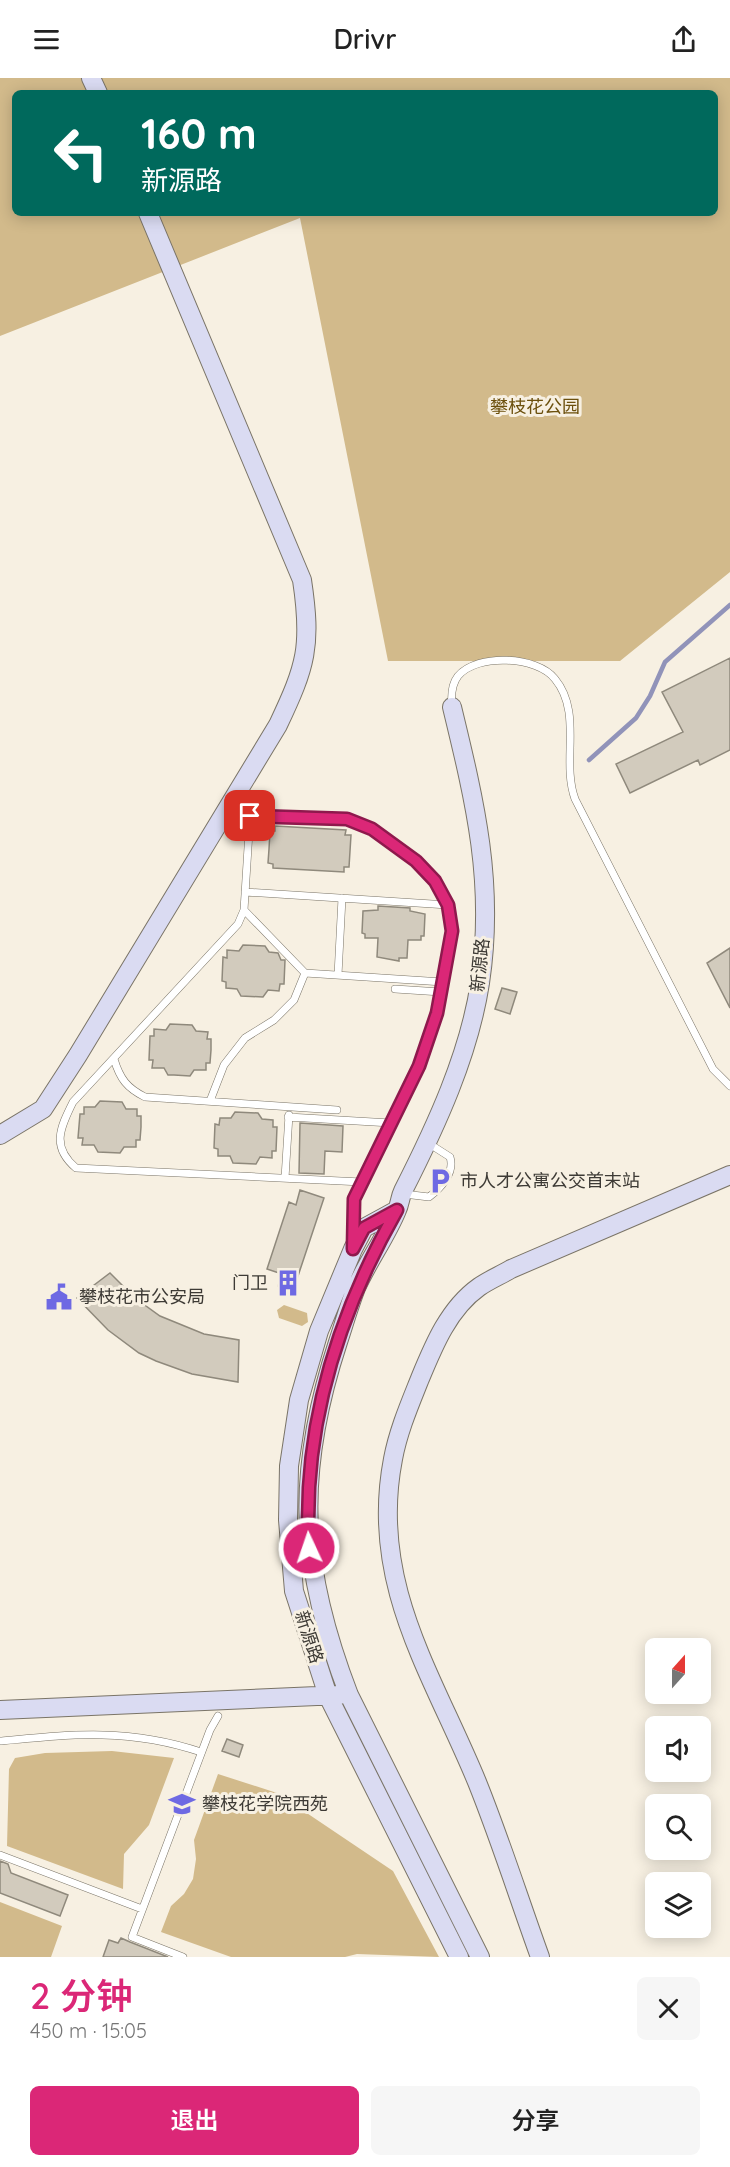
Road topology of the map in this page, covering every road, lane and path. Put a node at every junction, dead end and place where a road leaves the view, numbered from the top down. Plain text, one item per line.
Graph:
1 (149, 216) edge
2 (452, 707) joint
3 (245, 892) junction
4 (342, 898) junction
5 (448, 905) junction
6 (244, 910) junction
7 (305, 973) junction
8 (338, 975) junction
9 (443, 981) junction
10 (395, 989) dead end
11 (441, 992) junction
12 (114, 1059) junction
13 (730, 1086) edge
14 (210, 1101) junction
15 (289, 1107) junction
16 (337, 1110) dead end
17 (288, 1117) junction
18 (391, 1123) junction
19 (0, 1135) edge
20 (428, 1142) junction
21 (730, 1175) edge
22 (285, 1178) junction
23 (362, 1182) junction
24 (399, 1202) junction
25 (353, 1249) junction
26 (349, 1695) junction
27 (328, 1696) junction
28 (0, 1710) edge
29 (218, 1716) dead end
30 (0, 1741) edge
31 (201, 1752) junction
32 (0, 1855) edge
33 (142, 1909) junction
34 (183, 1957) edge
35 (459, 1957) edge
36 (480, 1957) edge
37 (540, 1957) edge

1 - 19 street
2 - 13 lane
2 - 20 street, 新源路
3 - 4 lane
3 - 5 lane
3 - 6 lane
4 - 5 lane
4 - 8 lane
5 - 9 lane
6 - 7 lane
6 - 12 lane
7 - 8 lane
7 - 14 lane
8 - 9 lane
9 - 11 lane
10 - 11 lane
11 - 18 lane
12 - 14 lane
12 - 22 lane
14 - 15 lane
15 - 16 lane
15 - 17 lane
17 - 18 lane
17 - 22 lane
18 - 23 lane
20 - 24 street, 新源路
20 - 24 lane
21 - 37 street
22 - 23 lane
23 - 25 lane
24 - 25 street, 新源路
24 - 26 street, 新源路
25 - 27 street, 新源路
26 - 27 street
26 - 36 street, 新源路
27 - 28 street
27 - 35 street, 新源路
29 - 31 lane
30 - 31 lane
31 - 33 lane
32 - 33 lane
33 - 34 lane

